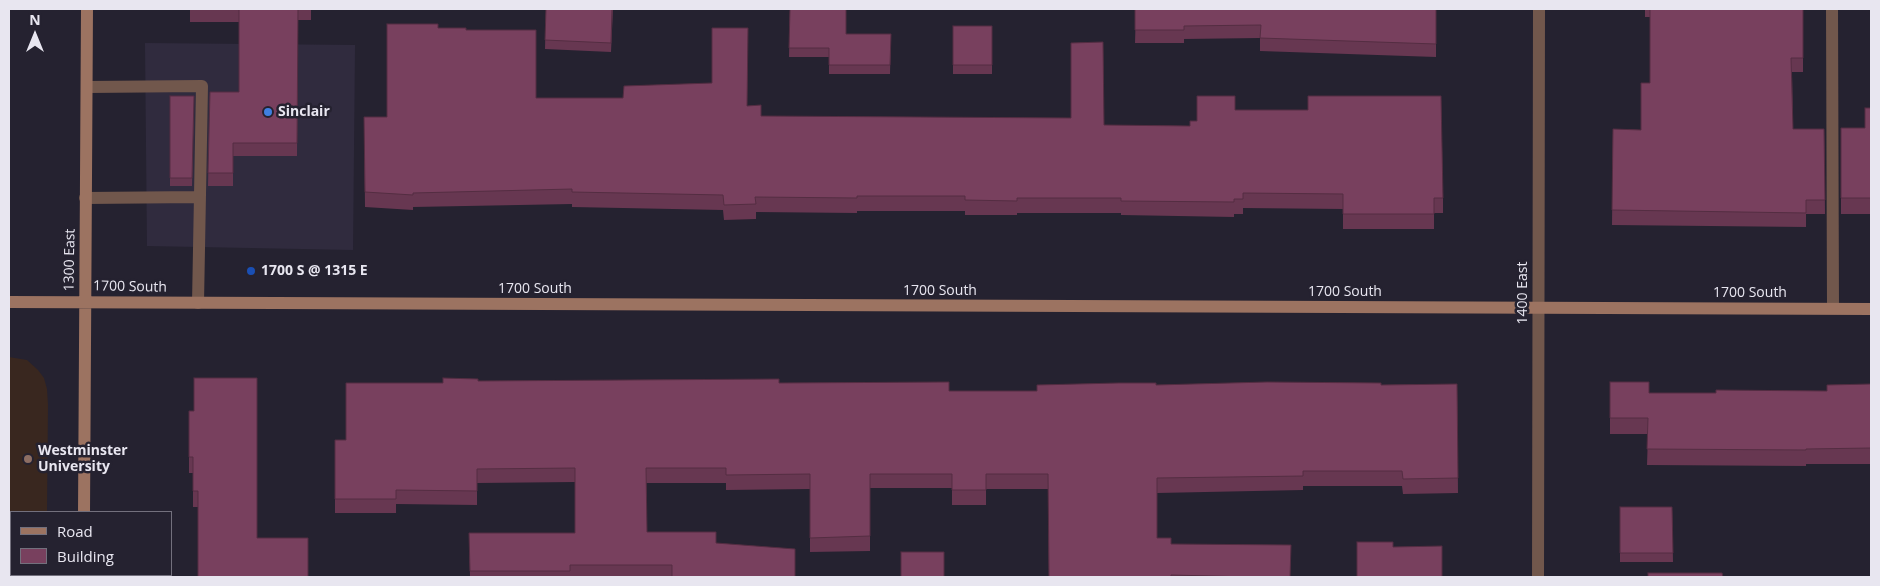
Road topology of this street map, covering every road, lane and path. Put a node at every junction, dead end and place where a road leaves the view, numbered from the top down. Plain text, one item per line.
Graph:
1 (87, 9) edge
2 (1539, 9) edge
3 (1832, 9) edge
4 (87, 87) junction
5 (200, 197) junction
6 (85, 198) junction
7 (9, 302) edge
8 (84, 302) junction
9 (198, 303) junction
10 (1538, 308) junction
11 (1833, 308) junction
12 (1871, 308) edge
13 (84, 511) edge
14 (1538, 577) edge

1 - 4 street, 1300 East
2 - 10 street, 1400 East
3 - 11 street
4 - 5 street
4 - 6 street, 1300 East
5 - 6 street
5 - 9 street
6 - 8 street, 1300 East
7 - 8 street, 1700 South
8 - 9 street, 1700 South
8 - 13 street, 1300 East
9 - 10 street, 1700 South
10 - 11 street, 1700 South
10 - 14 street, 1400 East
11 - 12 street, 1700 South

